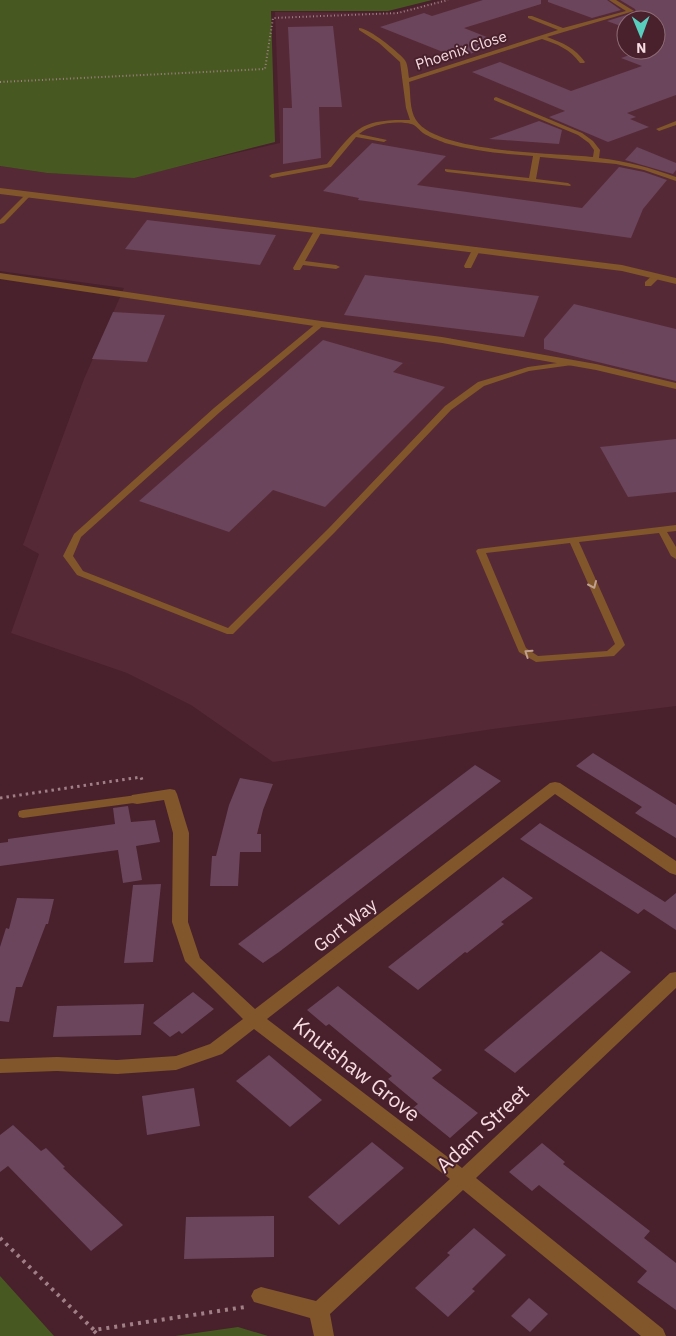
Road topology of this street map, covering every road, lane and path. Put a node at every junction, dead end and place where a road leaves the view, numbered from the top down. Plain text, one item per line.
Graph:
1 (448, 0) edge
2 (612, 0) edge
3 (530, 17) dead end
4 (361, 29) dead end
5 (563, 30) junction
6 (542, 37) junction
7 (582, 62) dead end
8 (406, 81) junction
9 (0, 82) edge
10 (496, 100) dead end
11 (414, 122) junction
12 (676, 123) edge
13 (658, 129) dead end
14 (355, 135) junction
15 (384, 140) dead end
16 (537, 154) junction
17 (596, 159) junction
18 (447, 170) dead end
19 (272, 176) dead end
20 (676, 179) edge
21 (532, 181) junction
22 (568, 185) dead end
23 (0, 191) edge
24 (28, 195) junction
25 (2, 222) dead end
26 (318, 230) junction
27 (476, 250) junction
28 (468, 266) dead end
29 (336, 267) dead end
30 (0, 276) edge
31 (657, 276) junction
32 (676, 281) edge
33 (648, 284) dead end
34 (321, 324) junction
35 (572, 362) junction
36 (676, 386) edge
37 (676, 528) edge
38 (662, 530) junction
39 (574, 541) junction
40 (676, 556) edge
41 (0, 798) edge
42 (142, 798) junction
43 (23, 814) dead end
44 (676, 869) edge
45 (676, 978) edge
46 (255, 1020) junction
47 (0, 1066) edge
48 (463, 1179) junction
49 (0, 1238) edge
50 (261, 1296) joint
51 (319, 1311) junction
52 (94, 1330) junction
53 (99, 1336) edge
54 (324, 1336) edge
55 (656, 1336) edge

1 - 9 path
2 - 5 lane, Phoenix Close
3 - 5 lane
4 - 8 lane
5 - 6 lane, Phoenix Close
6 - 7 lane
6 - 8 lane, Phoenix Close
8 - 11 lane, Phoenix Close
10 - 17 lane
11 - 14 lane
11 - 16 lane
12 - 13 lane
14 - 15 lane
14 - 19 lane
16 - 17 lane
16 - 21 lane
17 - 20 lane
18 - 21 lane
21 - 22 lane
23 - 24 street
24 - 25 lane
24 - 26 street
26 - 27 street
26 - 29 lane
27 - 28 lane
27 - 31 street
30 - 34 street
31 - 32 street
31 - 33 lane
34 - 35 street
34 - 35 lane
35 - 36 street
37 - 38 lane
38 - 39 lane
38 - 40 lane
39 -> 39 lane
41 - 42 path
42 - 43 lane
42 - 46 street, Knutshaw Grove
44 - 46 street, Gort Way
45 - 48 street, Adam Street
46 - 47 street, Gort Way
46 - 48 street, Knutshaw Grove
48 - 51 street, Adam Street
48 - 55 street, Knutshaw Grove
49 - 52 path
50 - 51 street
50 - 52 path
51 - 54 street
52 - 53 path

